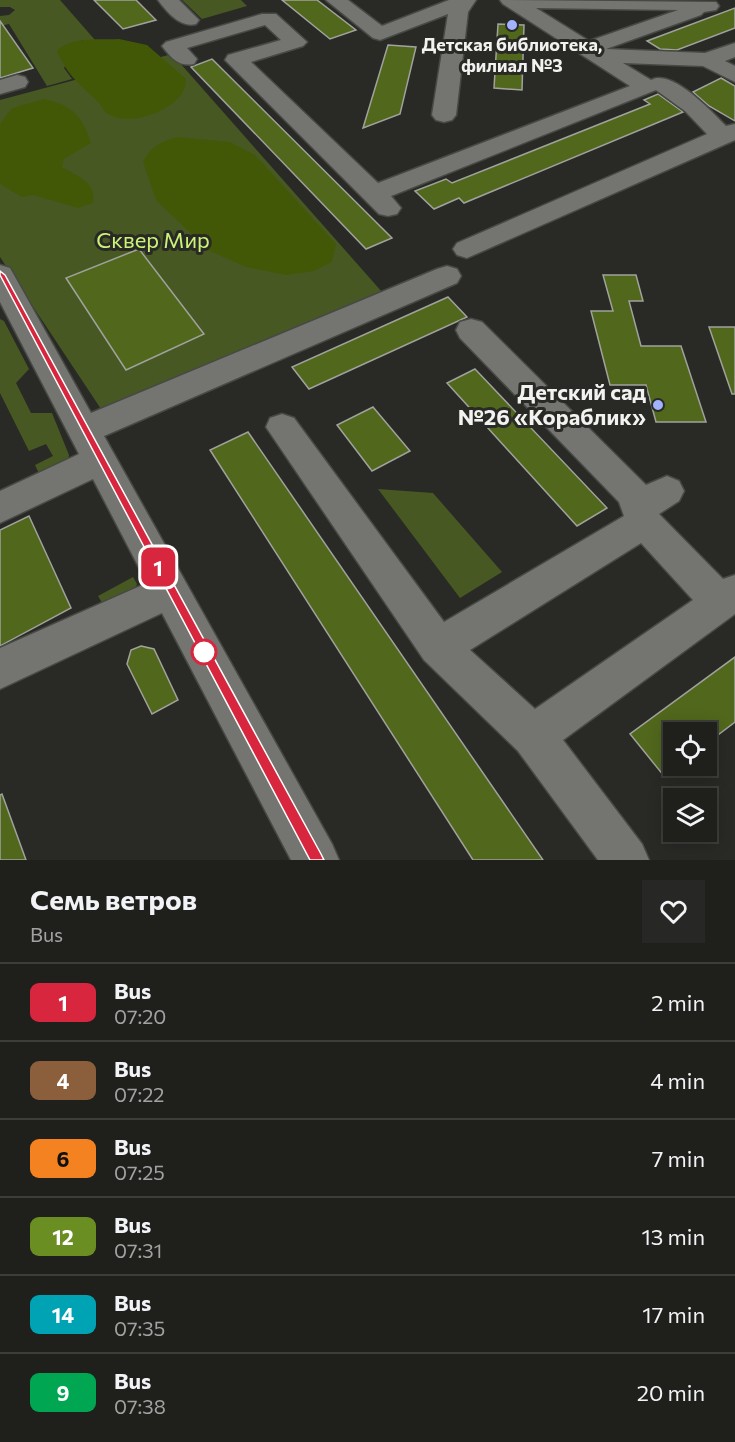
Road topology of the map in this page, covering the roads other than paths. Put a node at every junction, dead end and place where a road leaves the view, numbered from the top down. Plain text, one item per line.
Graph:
1 (168, 0) edge
2 (344, 1) edge
3 (465, 1) edge
4 (511, 1) edge
5 (716, 3) edge
6 (189, 20) dead end
7 (735, 49) edge
8 (594, 52) junction
9 (186, 59) dead end
10 (708, 60) junction
11 (735, 75) edge
12 (660, 83) dead end
13 (444, 115) dead end
14 (724, 141) edge
15 (467, 249) dead end
16 (447, 276) dead end
17 (3, 286) edge
18 (471, 330) dead end
19 (282, 428) dead end
20 (92, 445) junction
21 (650, 507) junction
22 (0, 508) edge
23 (171, 591) junction
24 (727, 597) edge
25 (438, 647) junction
26 (0, 669) edge
27 (533, 736) junction
28 (316, 860) edge
29 (626, 860) edge

1 - 6 street
2 - 3 street
3 - 13 street
4 - 5 street
4 - 8 street
5 - 8 street
7 - 10 street
8 - 9 street
8 - 10 street
10 - 11 street
12 - 14 street
14 - 15 street
16 - 20 street
17 - 20 street
18 - 21 street
19 - 25 street
20 - 22 street
20 - 23 street
21 - 24 street
21 - 25 street
23 - 26 street
23 - 28 street
24 - 27 street
25 - 27 street
27 - 29 street

